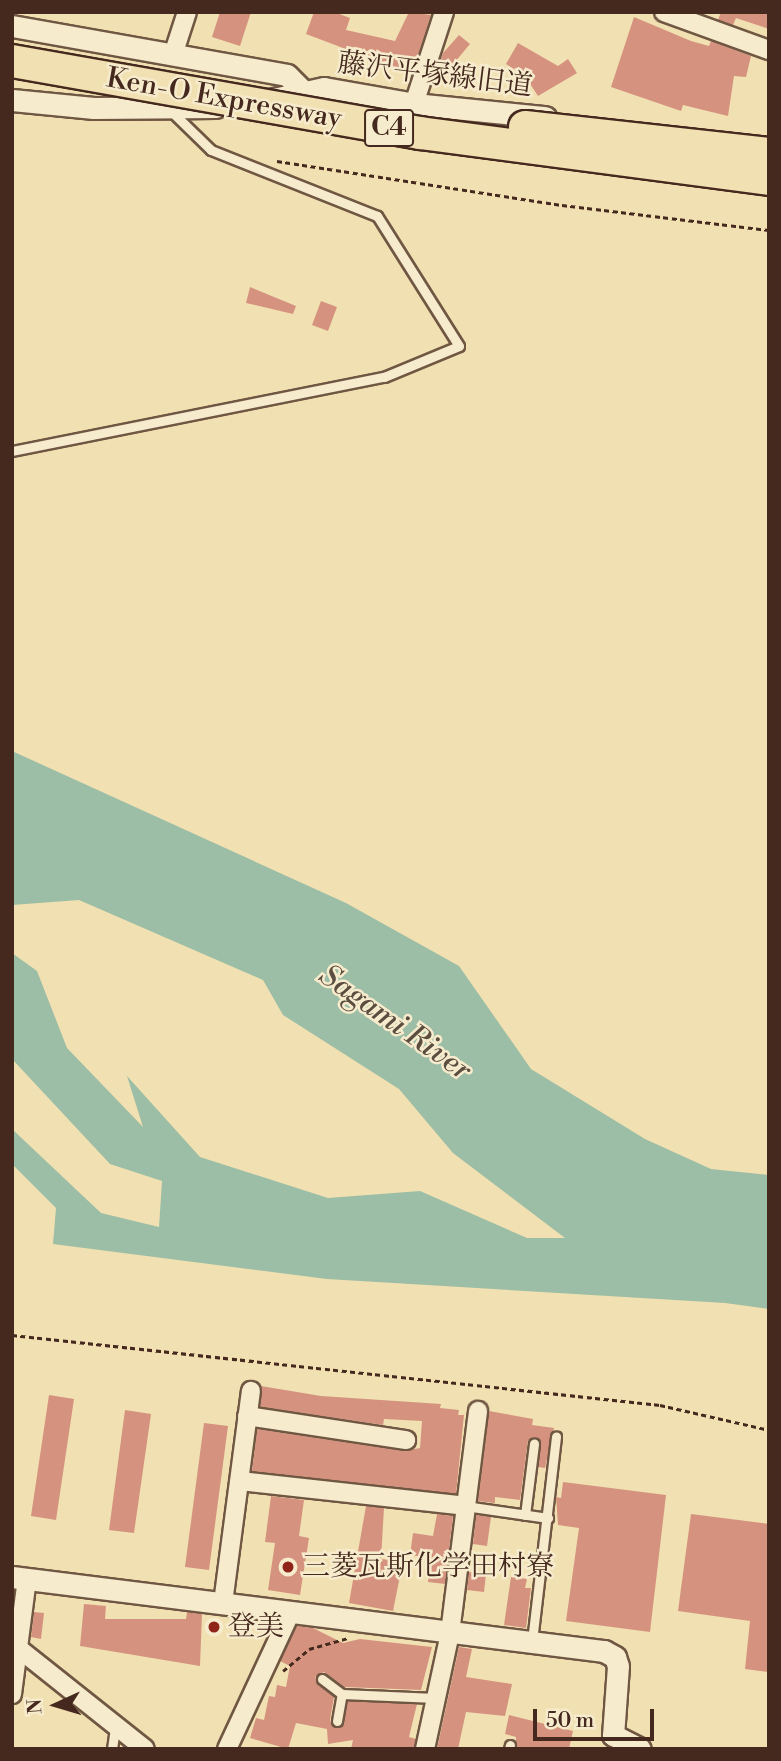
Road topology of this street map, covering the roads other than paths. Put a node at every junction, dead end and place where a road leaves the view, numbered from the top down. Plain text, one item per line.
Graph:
1 (187, 12) edge
2 (444, 12) edge
3 (673, 14) edge
4 (12, 26) edge
5 (12, 44) edge
6 (769, 50) edge
7 (173, 55) junction
8 (12, 61) edge
9 (305, 93) junction
10 (12, 100) edge
11 (414, 104) junction
12 (169, 109) junction
13 (769, 139) edge
14 (769, 154) edge
15 (769, 179) edge
16 (12, 451) edge
17 (251, 1391) dead end
18 (478, 1411) dead end
19 (247, 1416) junction
20 (556, 1436) dead end
21 (406, 1440) dead end
22 (534, 1444) dead end
23 (240, 1481) junction
24 (465, 1506) junction
25 (525, 1515) junction
26 (548, 1518) junction
27 (19, 1578) edge
28 (223, 1603) junction
29 (291, 1612) junction
30 (450, 1633) junction
31 (532, 1643) junction
32 (18, 1648) junction
33 (322, 1679) dead end
34 (12, 1694) edge
35 (342, 1694) junction
36 (436, 1698) junction
37 (337, 1721) dead end
38 (116, 1728) junction
39 (610, 1742) edge
40 (138, 1747) edge
41 (112, 1749) edge
42 (227, 1749) edge
43 (425, 1749) edge
44 (640, 1749) edge

1 - 7 street
2 - 11 street
3 - 6 street
4 - 7 street
5 - 14 highway, Ken-O Expressway / C4, bridge
7 - 9 street
8 - 15 highway, Ken-O Expressway / C4, bridge
9 - 11 street, 藤沢平塚線旧道
9 - 12 street, 藤沢平塚線旧道
10 - 12 street, 藤沢平塚線旧道
11 - 13 street, 藤沢平塚線旧道
12 - 16 lane
17 - 19 street
18 - 24 street
19 - 21 street
19 - 23 street
20 - 26 lane
22 - 25 lane
23 - 24 street
23 - 28 street
24 - 25 lane
24 - 30 street
25 - 26 lane
26 - 31 lane
27 - 28 street
27 - 32 street
28 - 29 street
29 - 30 street
29 - 42 street
30 - 31 street
30 - 36 street
31 - 39 street
32 - 34 street
32 - 38 street
33 - 35 lane
35 - 36 lane
35 - 37 lane
36 - 43 street
38 - 40 street
38 - 41 lane
39 - 44 street

